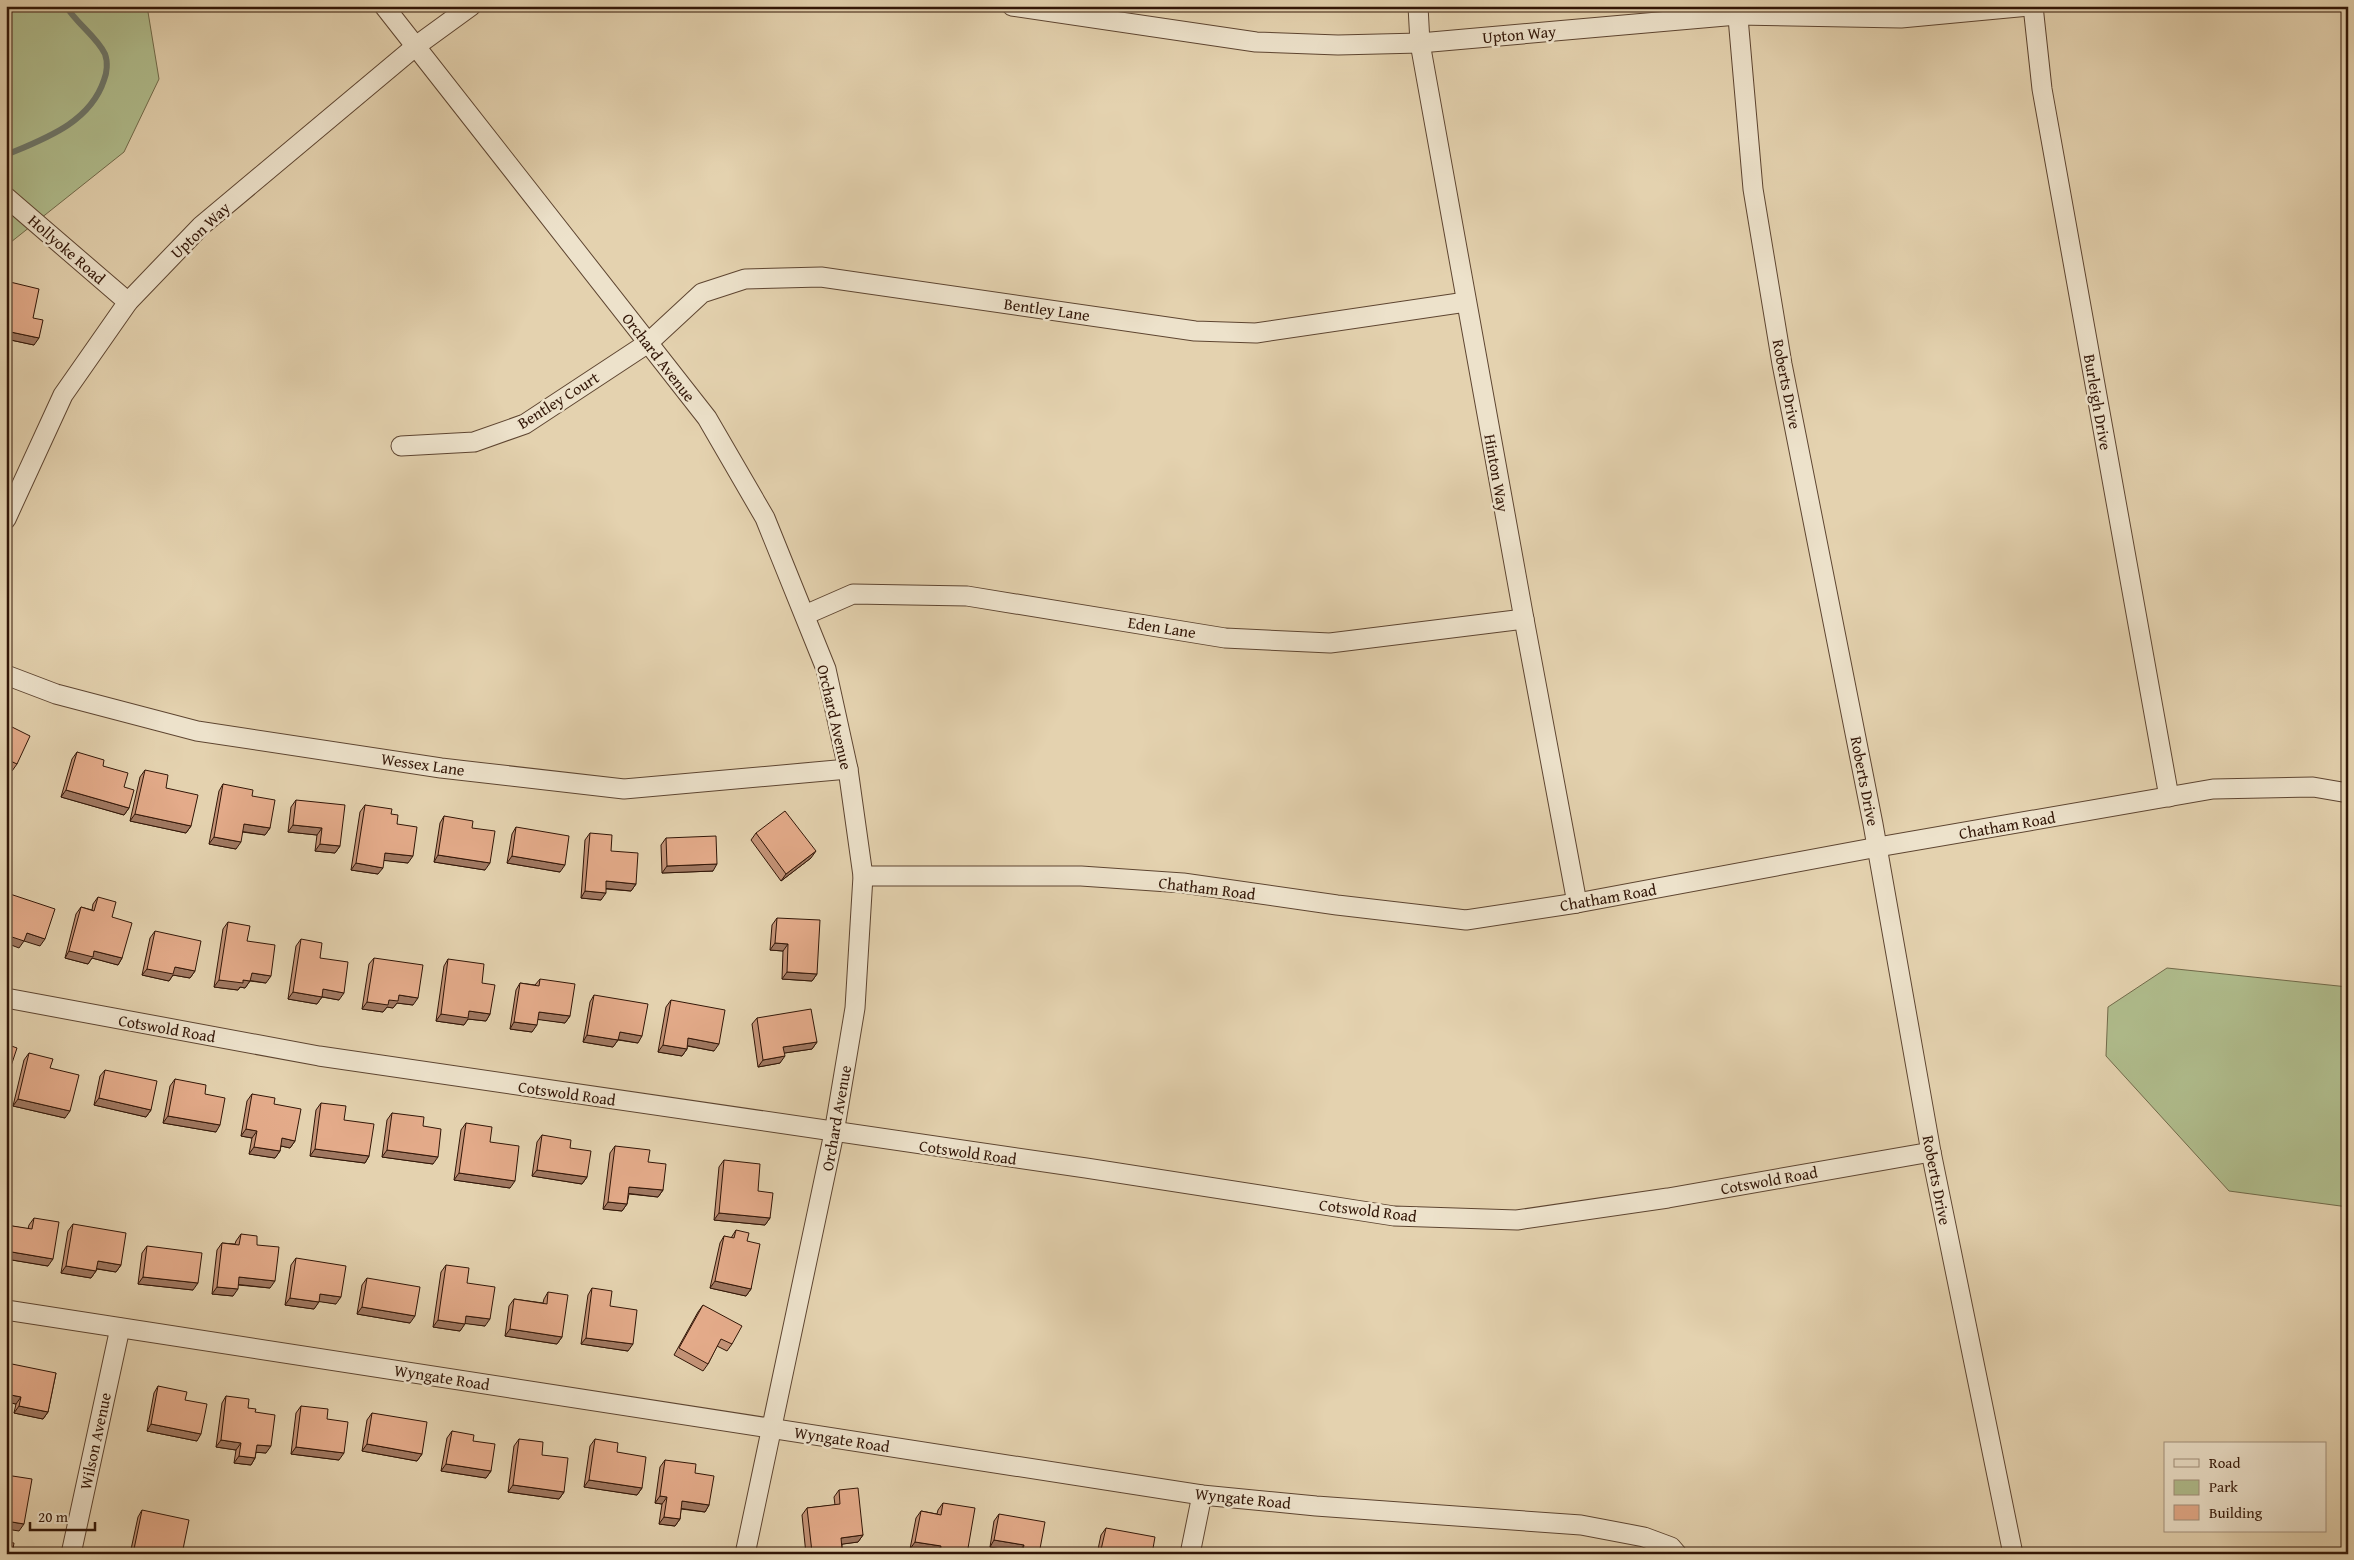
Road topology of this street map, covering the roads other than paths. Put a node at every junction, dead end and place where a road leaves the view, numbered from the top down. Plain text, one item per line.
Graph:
1 (384, 6) edge
2 (471, 6) edge
3 (1012, 6) edge
4 (1418, 6) edge
5 (2031, 6) edge
6 (1737, 11) edge
7 (1420, 43) junction
8 (416, 46) junction
9 (6, 197) edge
10 (128, 302) junction
11 (1466, 302) junction
12 (648, 343) junction
13 (401, 446) dead end
14 (6, 519) edge
15 (804, 615) junction
16 (1524, 620) junction
17 (6, 675) edge
18 (848, 769) junction
19 (2348, 793) edge
20 (2169, 797) junction
21 (1878, 847) junction
22 (863, 876) junction
23 (1577, 903) junction
24 (6, 998) edge
25 (834, 1133) junction
26 (1931, 1152) junction
27 (6, 1310) edge
28 (120, 1328) junction
29 (772, 1428) junction
30 (1202, 1495) junction
31 (71, 1554) edge
32 (745, 1554) edge
33 (1190, 1554) edge
34 (1677, 1554) edge
35 (2013, 1554) edge

1 - 8 street, Orchard Avenue
2 - 8 street, Upton Way
3 - 7 street, Upton Way
4 - 7 street, Hinton Way
5 - 6 street, Upton Way
5 - 20 street, Burleigh Drive
6 - 7 street, Upton Way
6 - 21 street, Roberts Drive
7 - 11 street, Hinton Way
8 - 10 street, Upton Way
8 - 12 street, Orchard Avenue
9 - 10 street, Hollyoke Road
10 - 14 street, Upton Way
11 - 12 street, Bentley Lane
11 - 16 street, Hinton Way
12 - 13 street, Bentley Court
12 - 15 street, Orchard Avenue
15 - 16 street, Eden Lane
15 - 18 street, Orchard Avenue
16 - 23 street, Hinton Way
17 - 18 street, Wessex Lane
18 - 22 street, Orchard Avenue
19 - 20 street, Chatham Road
20 - 21 street, Chatham Road
21 - 23 street, Chatham Road
21 - 26 street, Roberts Drive
22 - 23 street, Chatham Road
22 - 25 street, Orchard Avenue
24 - 25 street, Cotswold Road
25 - 26 street, Cotswold Road
25 - 29 street, Orchard Avenue
26 - 35 street, Roberts Drive
27 - 28 street, Wyngate Road
28 - 29 street, Wyngate Road
28 - 31 street, Wilson Avenue
29 - 30 street, Wyngate Road
29 - 32 street, Orchard Avenue
30 - 33 street
30 - 34 street, Wyngate Road

